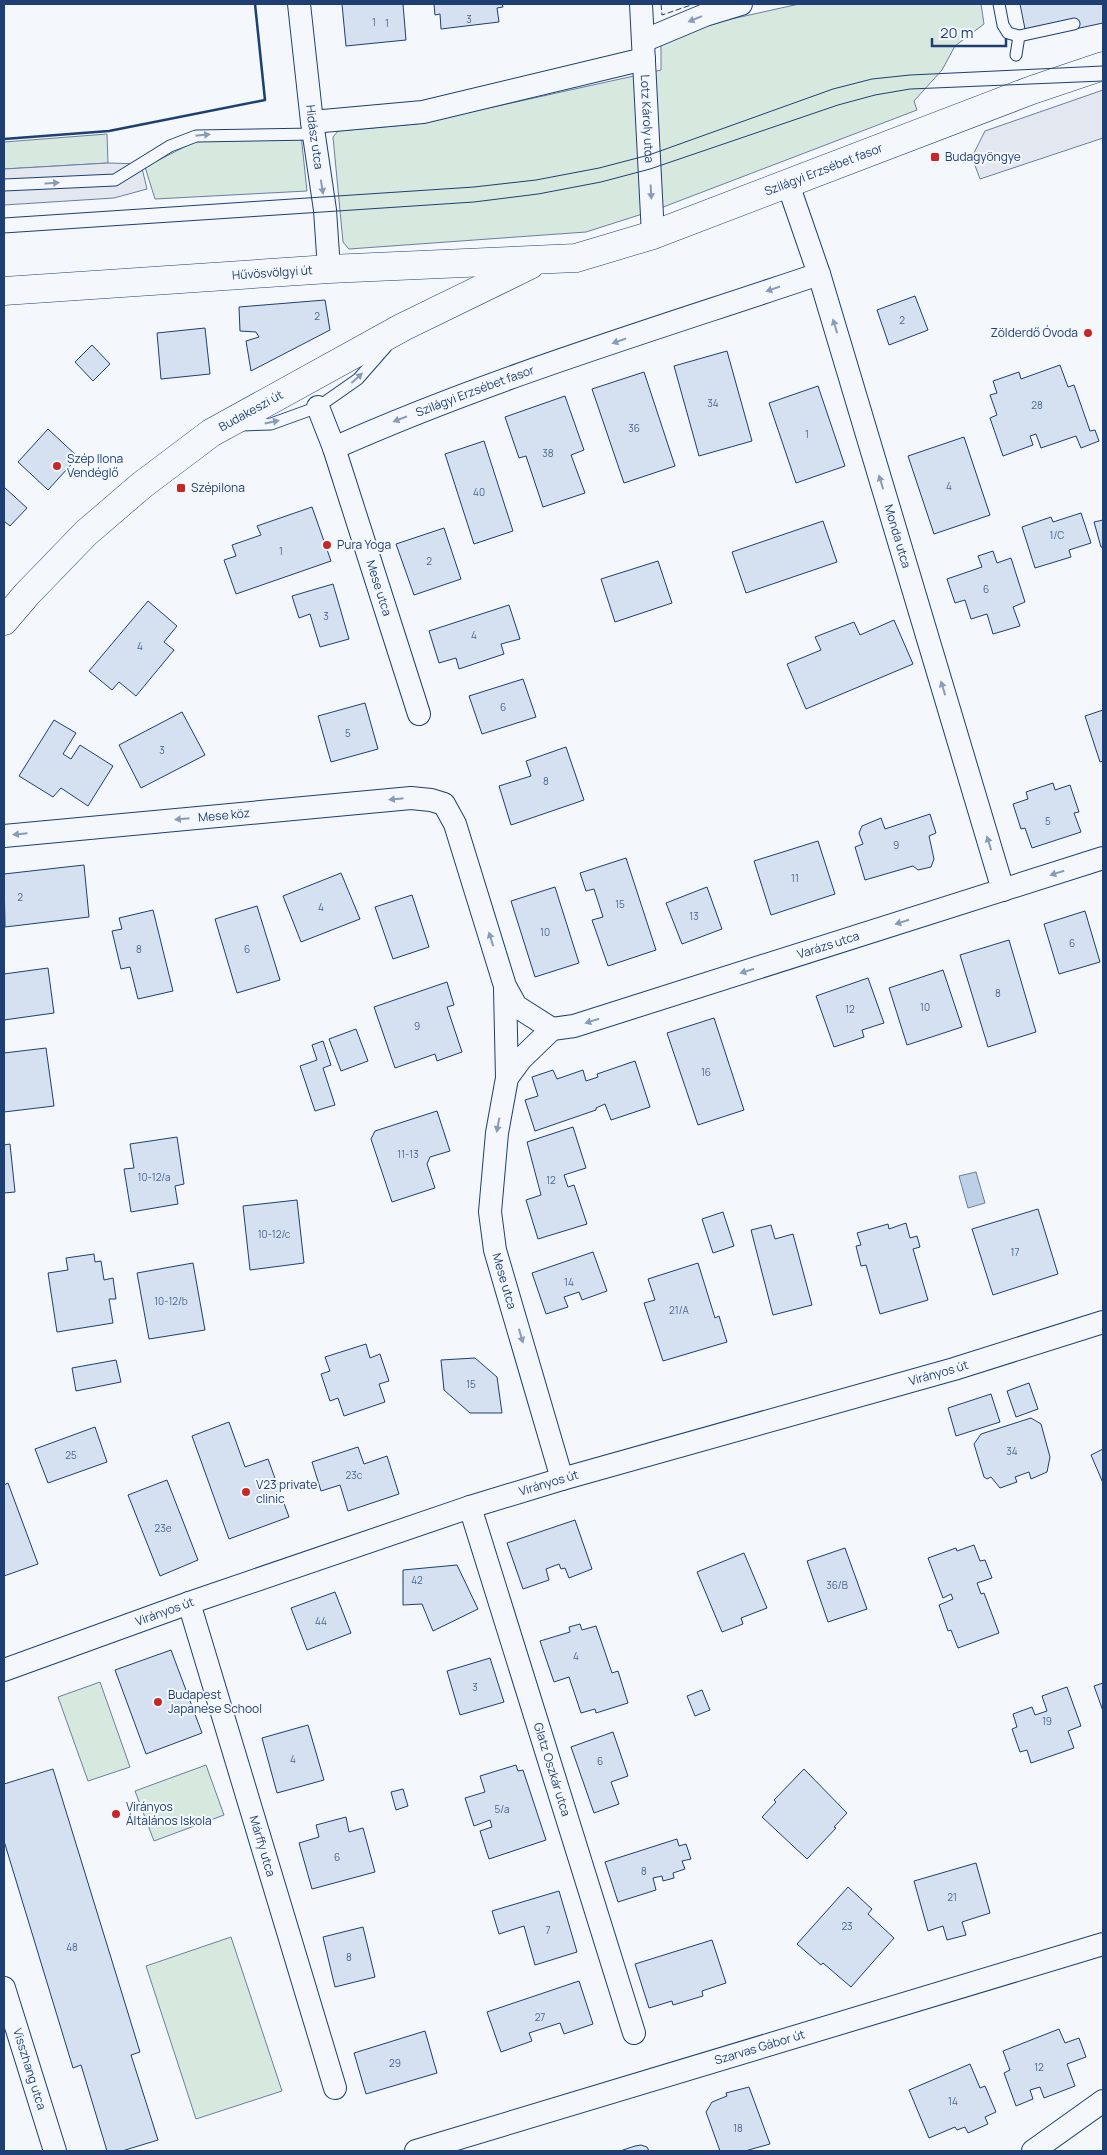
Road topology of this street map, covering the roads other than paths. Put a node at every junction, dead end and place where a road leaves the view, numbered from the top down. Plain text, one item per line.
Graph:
1 (299, 4) edge
2 (641, 4) edge
3 (741, 4) edge
4 (999, 4) edge
5 (1074, 24) dead end
6 (1019, 36) junction
7 (643, 50) junction
8 (1016, 54) dead end
9 (1103, 66) edge
10 (313, 128) junction
11 (788, 184) junction
12 (4, 186) edge
13 (653, 235) junction
14 (540, 260) junction
15 (329, 269) junction
16 (819, 274) junction
17 (4, 291) edge
18 (403, 327) junction
19 (318, 407) junction
20 (224, 426) junction
21 (334, 448) junction
22 (4, 621) edge
23 (419, 714) dead end
24 (444, 804) joint
25 (4, 836) edge
26 (1103, 858) edge
27 (1003, 890) junction
28 (505, 986) junction
29 (552, 1029) junction
30 (507, 1078) junction
31 (1103, 1322) edge
32 (562, 1479) junction
33 (470, 1507) junction
34 (189, 1603) junction
35 (4, 1670) edge
36 (1103, 1944) edge
37 (4, 1988) edge
38 (634, 2033) dead end
39 (335, 2088) dead end
40 (1103, 2100) edge
41 (55, 2151) edge
42 (416, 2151) edge
43 (1033, 2151) edge

1 - 10 street, Hidász utca
2 - 7 street, Lotz Károly utca
3 -> 7 street
4 - 6 lane
5 - 6 lane
6 - 8 lane
7 - 10 street
7 -> 13 street, Lotz Károly utca
9 - 11 main road, Szilágyi Erzsébet fasor
12 -> 10 lane
10 -> 15 street, Hidász utca
11 - 13 main road, Szilágyi Erzsébet fasor
11 - 16 street, Monda utca
13 - 14 main road, Szilágyi Erzsébet fasor
14 - 15 main road, Hűvösvölgyi út
14 - 18 main road, Budakeszi út
15 - 17 main road, Hűvösvölgyi út
16 -> 21 street, Szilágyi Erzsébet fasor
27 -> 16 street, Monda utca
19 -> 18 lane
18 - 20 main road, Budakeszi út
20 -> 19 lane
19 - 21 street, Mese utca
20 - 22 main road, Budakeszi út
21 - 23 street, Mese utca
24 -> 25 street, Mese köz
28 -> 24 street, Mese utca
26 -> 27 street, Varázs utca
27 -> 29 street, Varázs utca
28 - 29 street, Mese utca
28 - 30 street, Mese utca
29 - 30 street, Mese utca
30 -> 32 street, Mese utca
31 - 32 street, Virányos út
32 - 33 street, Virányos út
33 - 34 street, Virányos út
33 - 38 street, Glatz Oszkár utca
34 - 35 street, Virányos út
34 - 39 street, Márffy utca
36 - 42 street, Szarvas Gábor út
37 - 41 street, Visszhang utca
40 - 43 street

